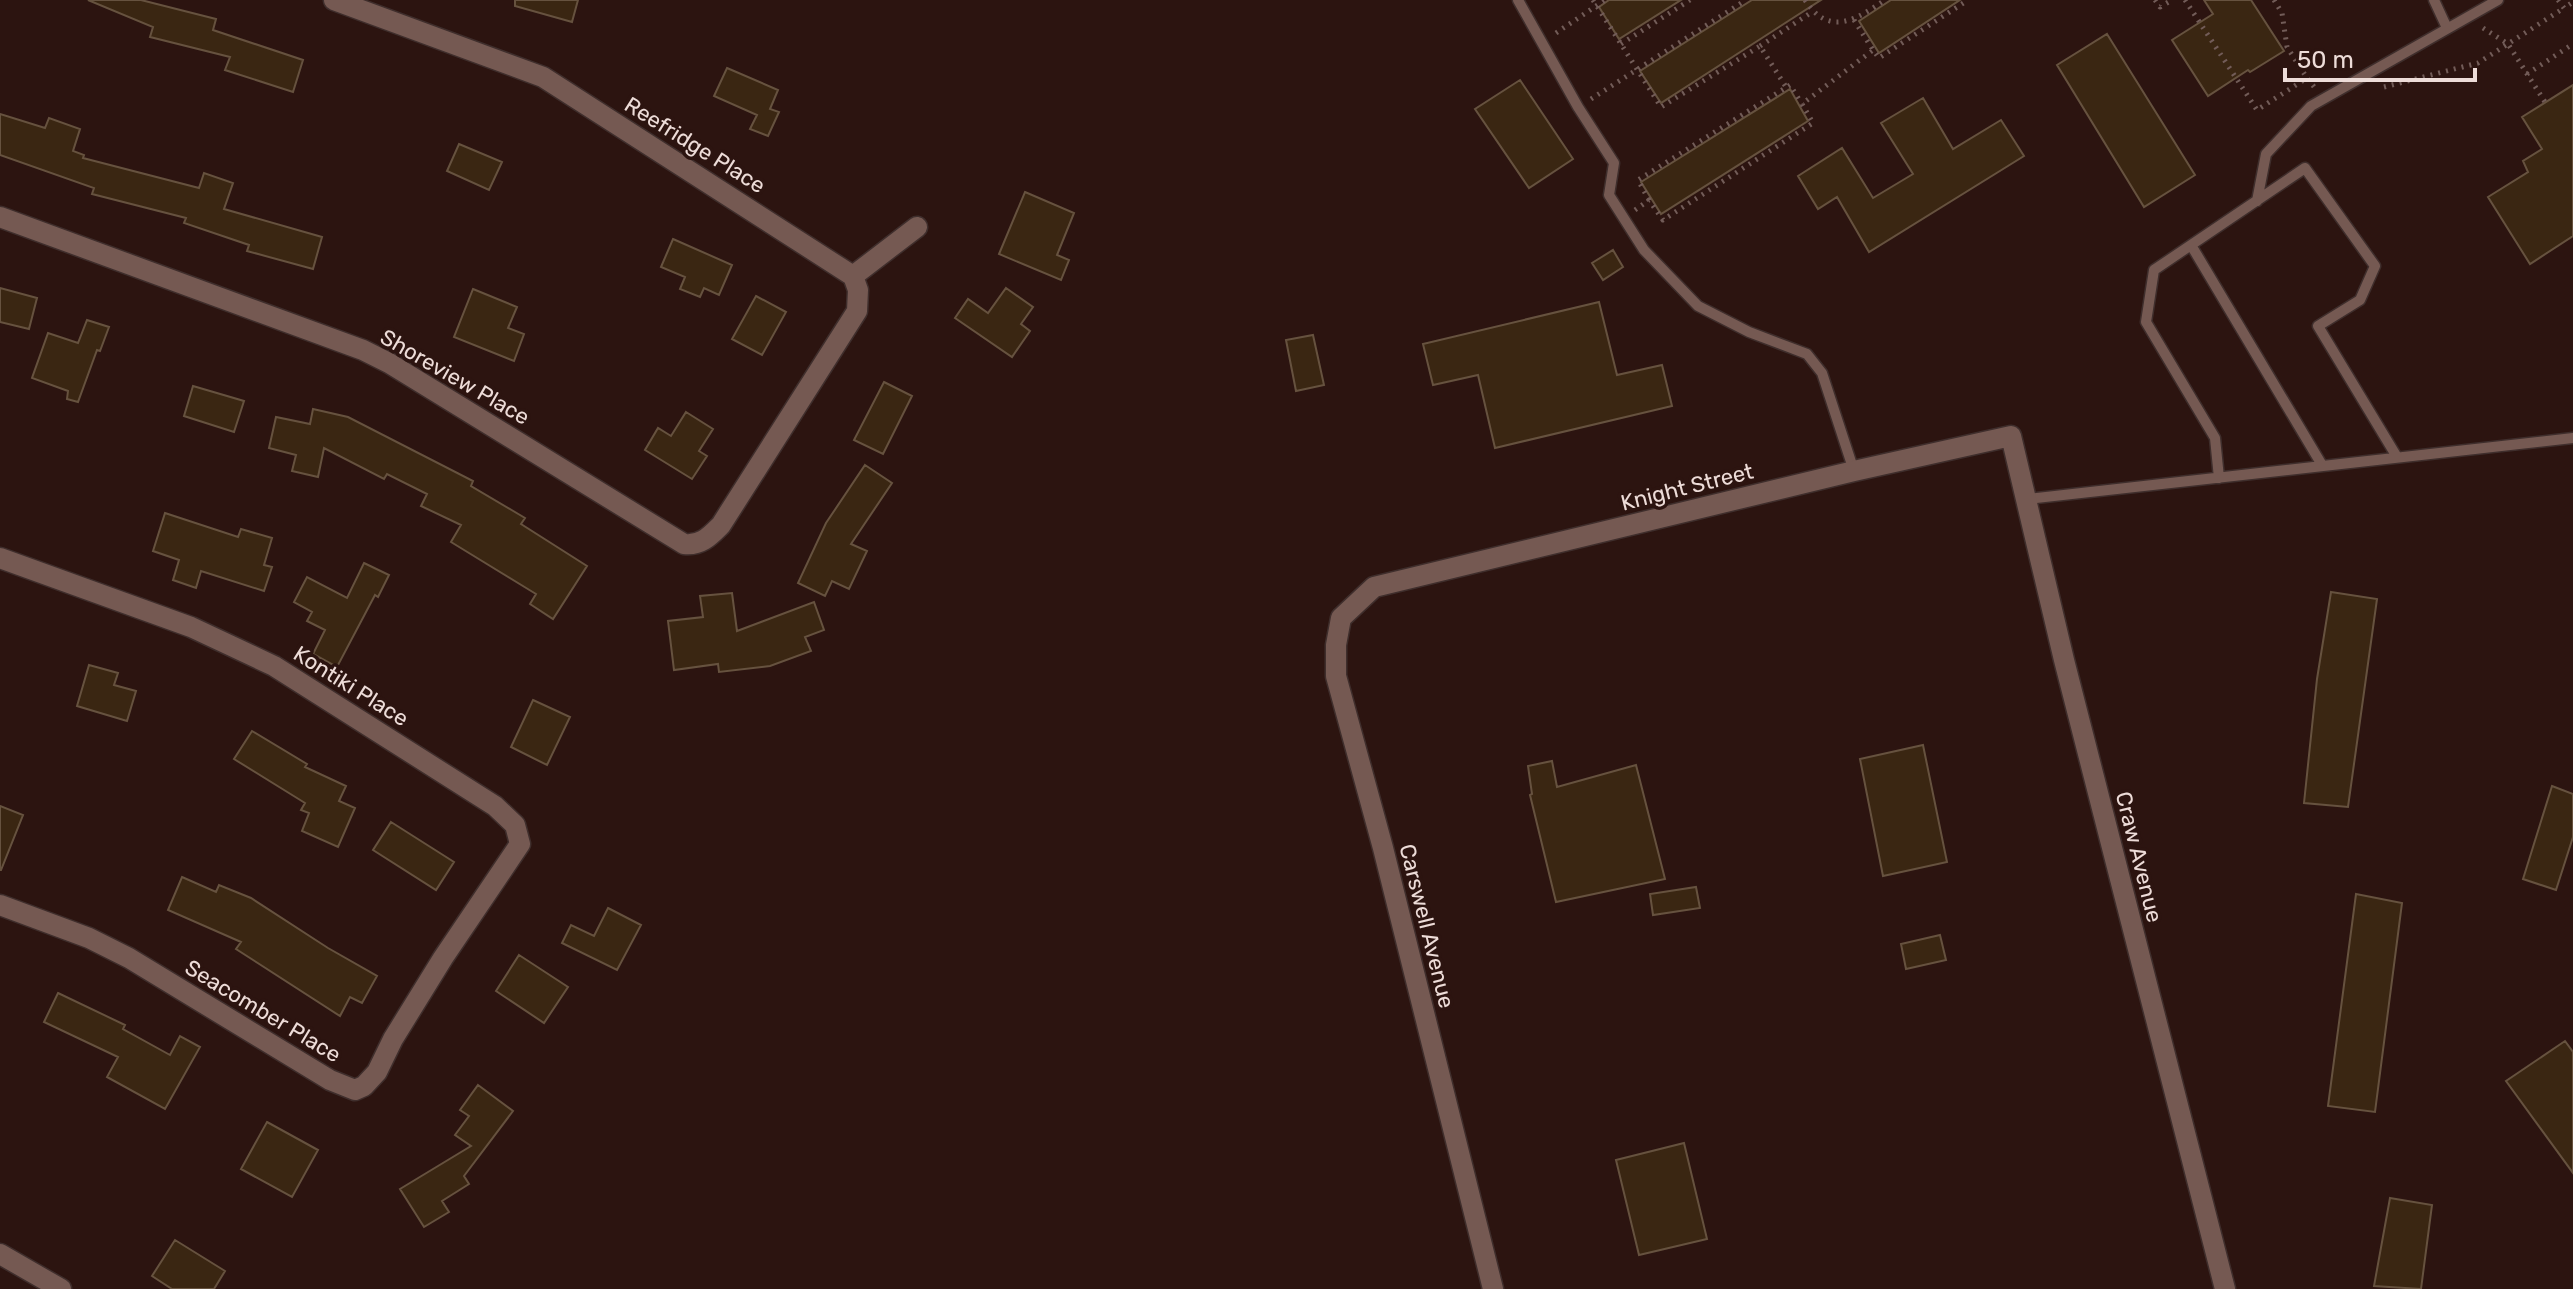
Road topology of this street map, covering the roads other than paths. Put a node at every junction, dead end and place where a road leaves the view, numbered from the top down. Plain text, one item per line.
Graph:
1 (334, 0) edge
2 (1518, 0) edge
3 (2434, 0) edge
4 (2498, 0) edge
5 (2447, 28) junction
6 (2257, 201) junction
7 (0, 217) edge
8 (917, 227) dead end
9 (2191, 245) junction
10 (853, 276) junction
11 (2011, 436) joint
12 (2573, 438) edge
13 (2397, 457) junction
14 (2322, 465) junction
15 (1854, 471) junction
16 (2219, 478) junction
17 (2028, 499) junction
18 (0, 558) edge
19 (1374, 587) joint
20 (0, 905) edge
21 (443, 958) joint
22 (0, 1254) edge
23 (61, 1289) edge
24 (1493, 1289) edge
25 (2225, 1289) edge

1 - 10 street, Reefridge Place
2 - 15 lane
3 - 5 lane
4 - 5 lane
5 - 6 lane
6 - 9 lane
6 - 13 lane
7 - 10 street, Shoreview Place
8 - 10 street
9 - 14 lane
9 - 16 lane
11 - 15 street, Knight Street
11 - 17 street, Craw Avenue
12 - 13 lane
13 - 14 lane
14 - 16 lane
15 - 19 street, Knight Street
16 - 17 lane
17 - 25 street, Craw Avenue
18 - 21 street, Kontiki Place
19 - 24 street, Carswell Avenue
20 - 21 street, Seacomber Place
22 - 23 street

